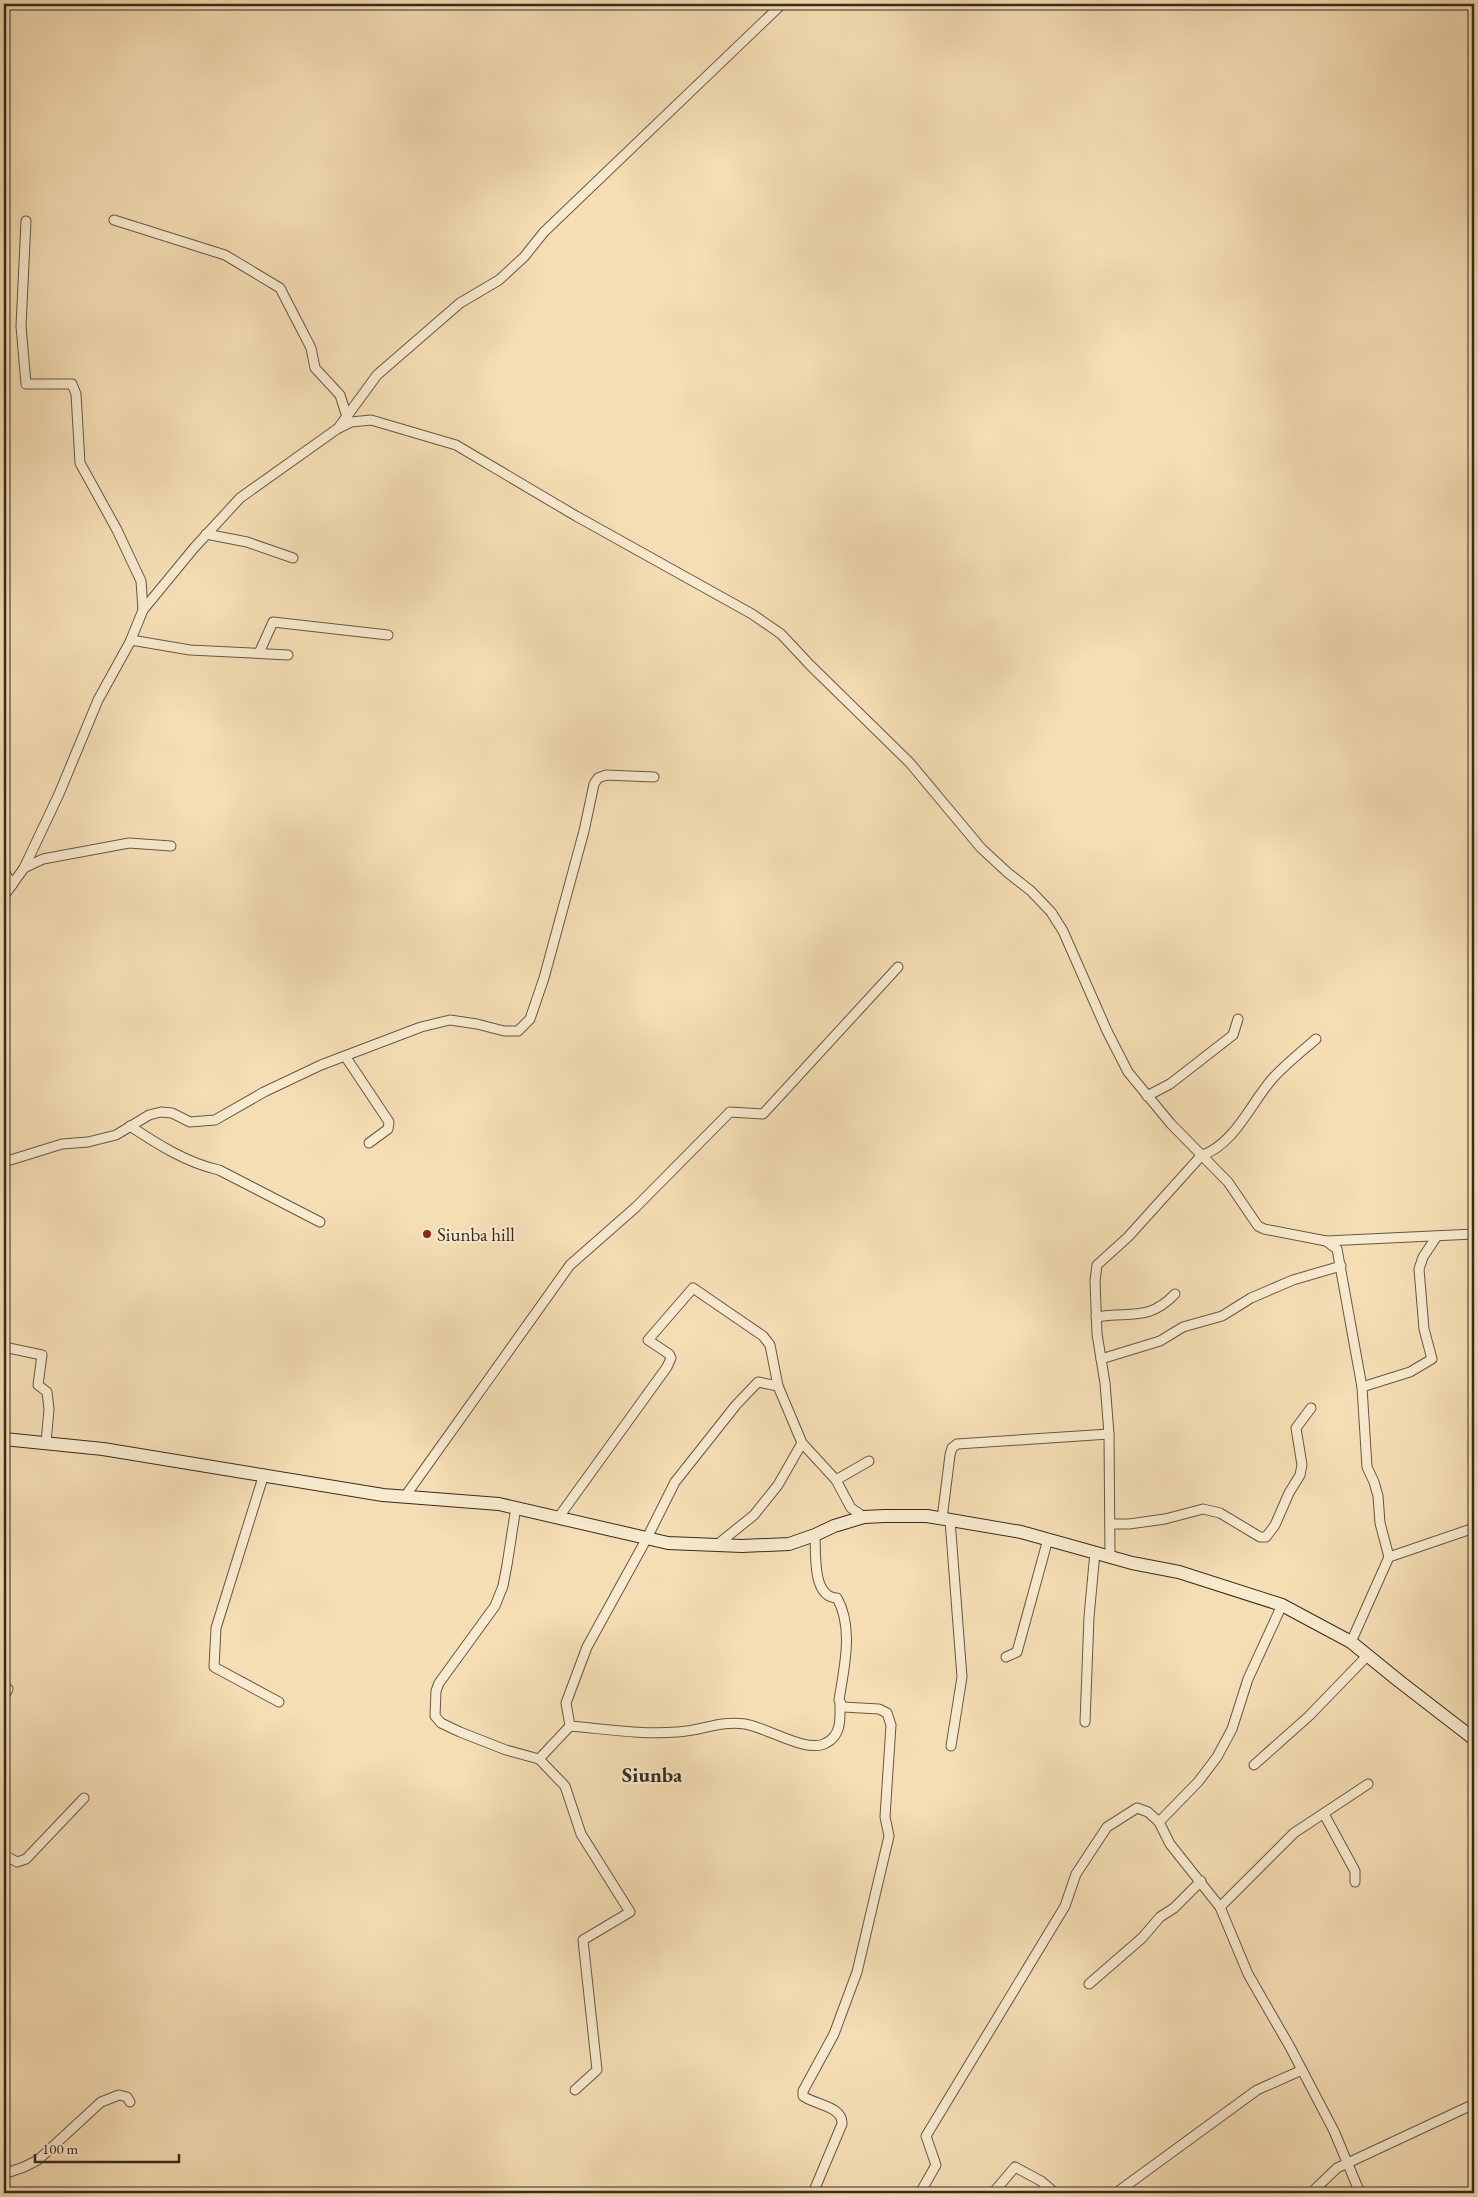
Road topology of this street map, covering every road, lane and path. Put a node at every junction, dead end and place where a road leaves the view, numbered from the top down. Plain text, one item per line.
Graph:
1 (782, 4) edge
2 (114, 220) dead end
3 (26, 221) dead end
4 (347, 417) junction
5 (337, 429) junction
6 (206, 534) junction
7 (293, 558) dead end
8 (143, 610) junction
9 (388, 635) dead end
10 (131, 640) junction
11 (259, 654) junction
12 (288, 655) dead end
13 (654, 777) dead end
14 (171, 846) dead end
15 (24, 868) junction
16 (4, 871) edge
17 (12, 885) junction
18 (4, 896) edge
19 (898, 967) dead end
20 (1238, 1019) dead end
21 (1316, 1039) dead end
22 (344, 1056) junction
23 (1147, 1096) junction
24 (130, 1126) junction
25 (369, 1143) dead end
26 (1201, 1156) junction
27 (4, 1162) edge
28 (320, 1222) dead end
29 (1474, 1234) edge
30 (1437, 1236) junction
31 (1326, 1240) junction
32 (1341, 1266) junction
33 (1175, 1294) dead end
34 (1096, 1317) junction
35 (4, 1347) edge
36 (1101, 1359) junction
37 (778, 1386) junction
38 (1362, 1387) junction
39 (1311, 1408) dead end
40 (1110, 1434) junction
41 (4, 1439) edge
42 (46, 1443) junction
43 (802, 1443) junction
44 (869, 1461) dead end
45 (264, 1474) junction
46 (836, 1480) junction
47 (406, 1496) junction
48 (516, 1507) junction
49 (864, 1517) junction
50 (558, 1518) junction
51 (946, 1519) junction
52 (1110, 1524) junction
53 (1474, 1528) edge
54 (815, 1535) junction
55 (647, 1538) junction
56 (1048, 1539) junction
57 (718, 1544) junction
58 (1095, 1552) junction
59 (1110, 1556) junction
60 (1389, 1557) junction
61 (1282, 1605) junction
62 (1351, 1642) junction
63 (1368, 1655) junction
64 (1006, 1657) dead end
65 (279, 1702) dead end
66 (840, 1702) junction
67 (1085, 1722) dead end
68 (570, 1726) junction
69 (1474, 1739) edge
70 (951, 1746) dead end
71 (539, 1759) junction
72 (1254, 1765) dead end
73 (1368, 1784) dead end
74 (84, 1798) dead end
75 (1324, 1814) junction
76 (1159, 1822) junction
77 (4, 1854) edge
78 (1201, 1881) junction
79 (1355, 1882) dead end
80 (1220, 1907) junction
81 (1089, 1984) dead end
82 (1302, 2070) junction
83 (575, 2090) dead end
84 (130, 2102) dead end
85 (1474, 2104) edge
86 (1348, 2163) junction
87 (4, 2174) edge
88 (814, 2193) edge
89 (920, 2193) edge
90 (993, 2193) edge
91 (1056, 2193) edge
92 (1116, 2193) edge
93 (1311, 2193) edge
94 (1360, 2193) edge

1 - 4 street
2 - 4 street
3 - 8 street
4 - 5 street
5 - 6 street
5 - 23 street
6 - 7 street
6 - 8 street
8 - 10 street
9 - 11 street
10 - 11 street
10 - 15 street
11 - 12 street
13 - 22 street
14 - 15 street
15 - 17 street
16 - 17 street
17 - 18 street
19 - 47 street
20 - 23 street
21 - 26 street
22 - 24 street
22 - 25 street
23 - 26 street
24 - 27 street
24 - 28 street
26 - 31 street
26 - 34 street
29 - 30 street
30 - 31 street
30 - 38 street
31 - 32 street
32 - 36 street
32 - 38 street
33 - 34 street
34 - 36 street
35 - 42 street
36 - 40 street
37 - 43 street
37 - 50 street
37 - 55 street
38 - 60 street
39 - 52 street
40 - 51 street
40 - 52 street
41 - 42 street
42 - 45 street
43 - 46 street
43 - 57 street
44 - 46 street
45 - 47 street
45 - 65 street
46 - 49 street
47 - 48 street
48 - 50 street
48 - 71 street
49 - 51 street
49 - 54 street
50 - 55 street
51 - 56 street
51 - 70 street
52 - 59 street
53 - 60 street
54 - 57 street
54 - 66 street
55 - 57 street
55 - 68 street
56 - 58 street
56 - 64 street
58 - 59 street
58 - 67 street
59 - 61 street
60 - 62 street
61 - 62 street
61 - 76 street
62 - 63 street
63 - 69 street
63 - 72 street
66 - 68 street
66 - 88 street
68 - 71 street
71 - 83 street
73 - 75 street
74 - 77 street
75 - 79 street
75 - 80 street
76 - 78 street
76 - 89 street
78 - 80 street
78 - 81 street
80 - 82 street
82 - 86 street
82 - 92 street
84 - 87 street
85 - 86 street
86 - 93 street
86 - 94 street
90 - 91 street

